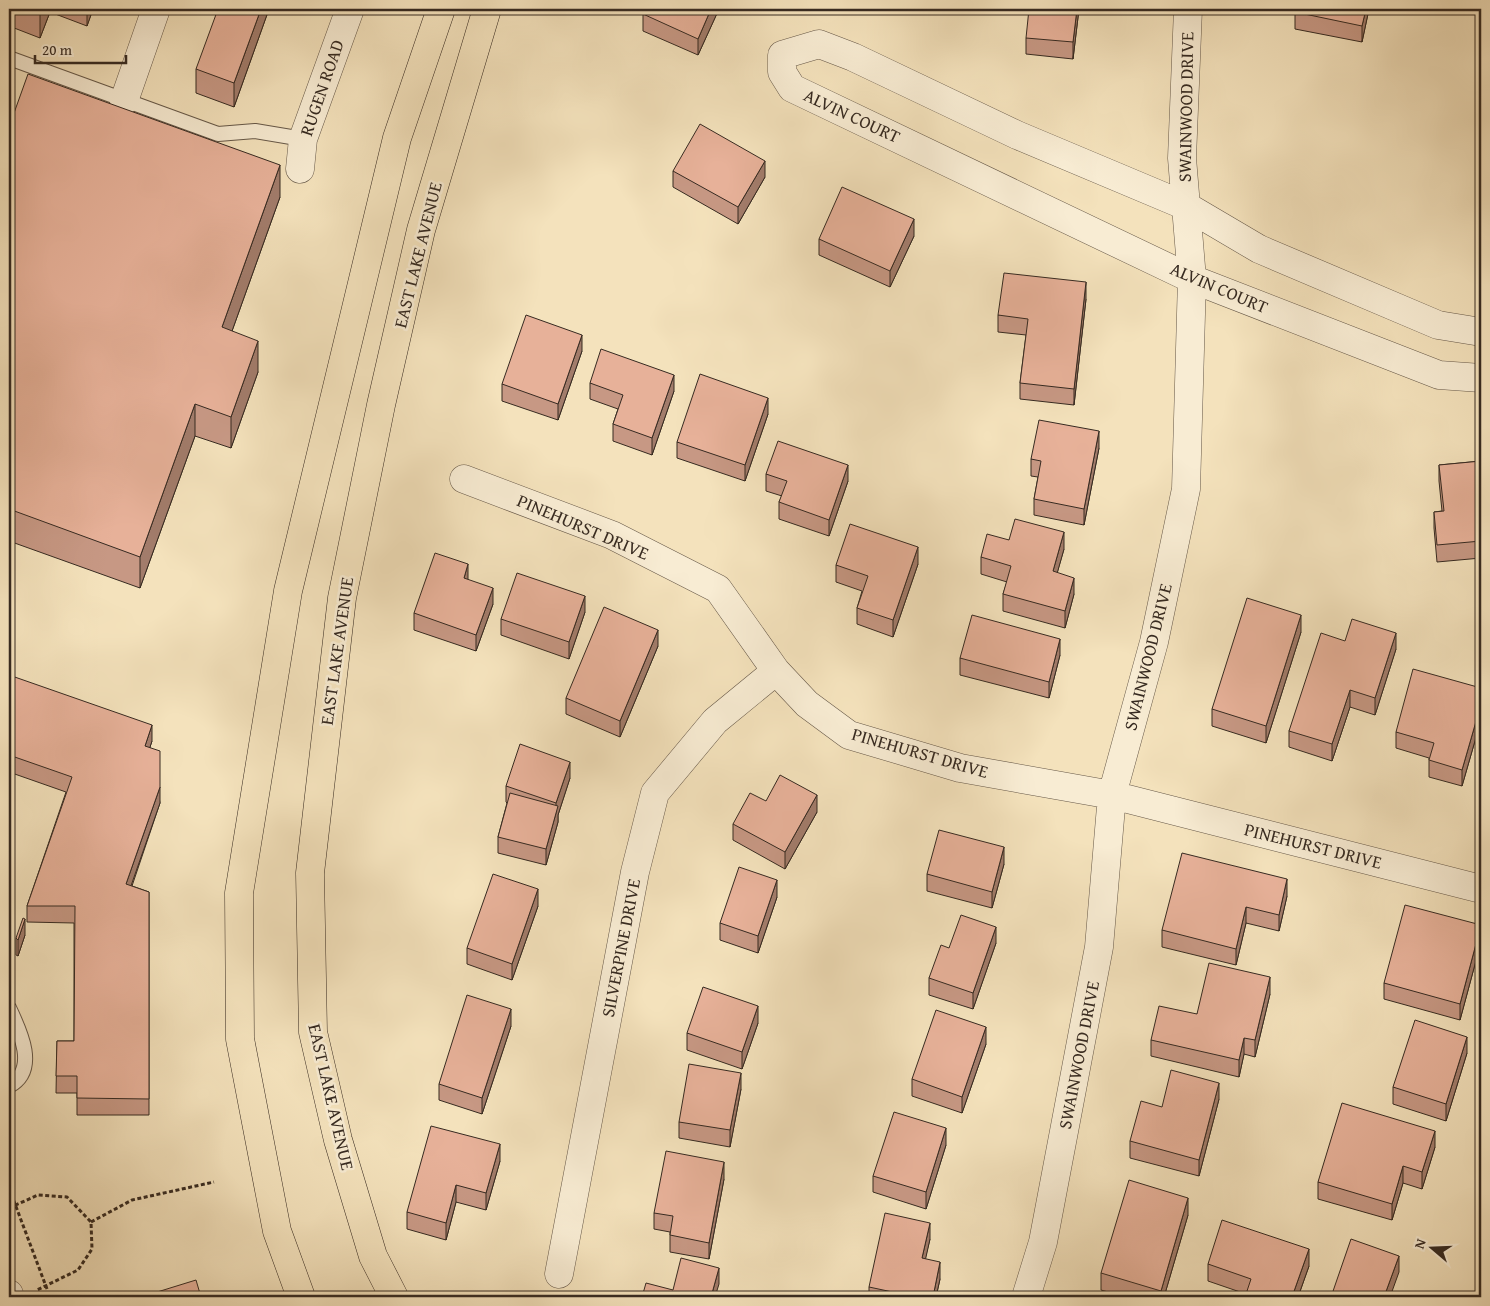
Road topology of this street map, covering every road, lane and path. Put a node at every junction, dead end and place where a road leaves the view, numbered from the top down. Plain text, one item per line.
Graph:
1 (156, 9) edge
2 (350, 9) edge
3 (441, 9) edge
4 (487, 9) edge
5 (1188, 9) edge
6 (9, 58) edge
7 (124, 101) junction
8 (303, 139) junction
9 (300, 169) dead end
10 (1186, 206) junction
11 (1192, 279) junction
12 (1481, 332) edge
13 (1481, 378) edge
14 (464, 478) dead end
15 (776, 671) junction
16 (1112, 795) junction
17 (1481, 889) edge
18 (9, 1008) edge
19 (9, 1086) edge
20 (214, 1182) dead end
21 (9, 1188) edge
22 (15, 1206) junction
23 (9, 1208) edge
24 (91, 1222) junction
25 (559, 1274) dead end
26 (46, 1287) junction
27 (17, 1294) edge
28 (50, 1297) edge
29 (301, 1297) edge
30 (394, 1297) edge
31 (1026, 1297) edge

1 - 7 street
2 - 8 street, RUGEN ROAD
3 - 29 main road
4 - 30 main road, EAST LAKE AVENUE
5 - 10 street, SWAINWOOD DRIVE
6 - 7 lane
7 - 8 lane
8 - 9 street, RUGEN ROAD
10 - 11 street, SWAINWOOD DRIVE
10 - 11 street, ALVIN COURT
10 - 12 street, ALVIN COURT
11 - 13 street, ALVIN COURT
11 - 16 street, SWAINWOOD DRIVE
14 - 15 street, PINEHURST DRIVE
15 - 16 street, PINEHURST DRIVE
15 - 25 street, SILVERPINE DRIVE
16 - 17 street, PINEHURST DRIVE
16 - 31 street, SWAINWOOD DRIVE
18 - 19 lane
20 - 24 path
21 - 22 path
22 - 23 path
22 - 24 path
22 - 26 path
24 - 26 path
26 - 27 path
26 - 28 path

